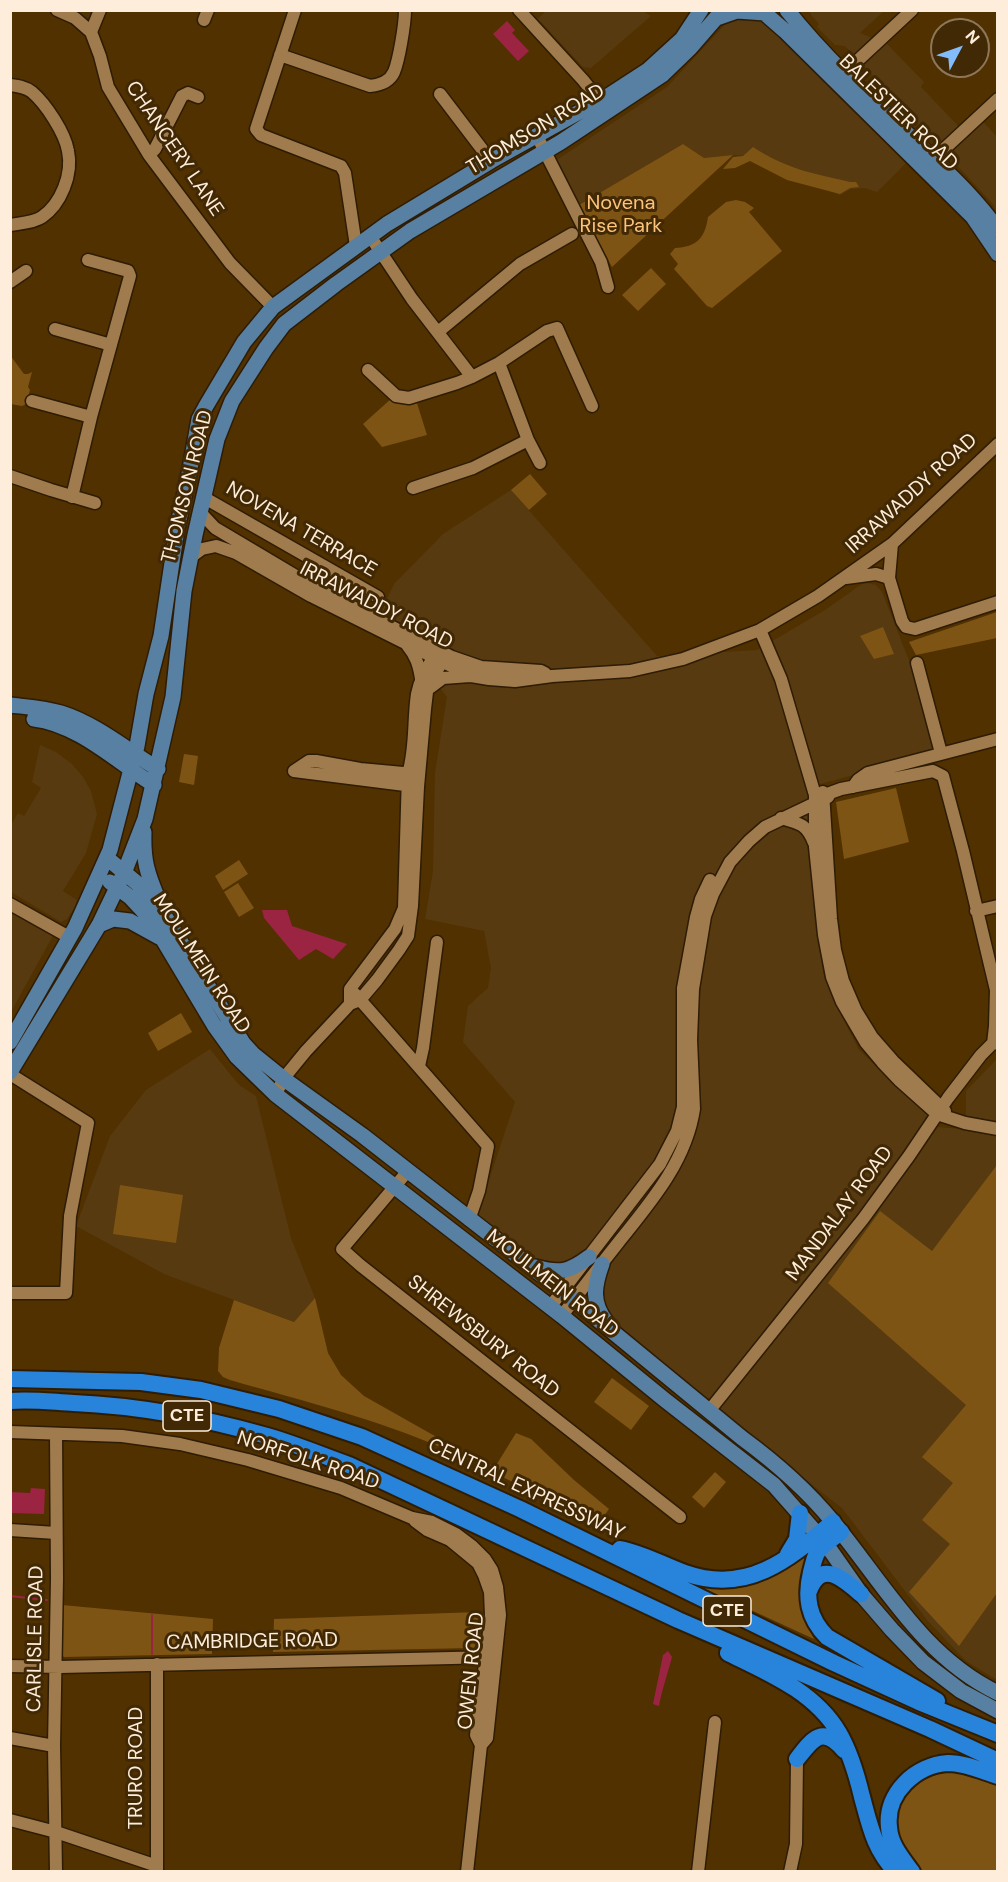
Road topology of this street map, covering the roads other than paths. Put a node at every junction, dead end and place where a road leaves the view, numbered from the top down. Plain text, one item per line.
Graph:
1 (57, 10) edge
2 (100, 10) edge
3 (295, 10) edge
4 (405, 10) edge
5 (519, 10) edge
6 (700, 10) edge
7 (787, 10) edge
8 (912, 10) edge
9 (763, 12) edge
10 (718, 16) edge
11 (691, 25) junction
12 (91, 32) junction
13 (280, 55) junction
14 (849, 77) junction
15 (10, 85) edge
16 (440, 94) dead end
17 (198, 97) dead end
18 (998, 99) edge
19 (599, 100) junction
20 (537, 136) junction
21 (519, 145) junction
22 (546, 151) junction
23 (149, 155) junction
24 (529, 160) junction
25 (491, 161) junction
26 (929, 163) junction
27 (10, 225) edge
28 (998, 230) edge
29 (572, 234) dead end
30 (370, 236) junction
31 (356, 246) junction
32 (996, 250) edge
33 (381, 251) junction
34 (88, 260) dead end
35 (26, 271) dead end
36 (10, 282) edge
37 (608, 287) dead end
38 (273, 306) junction
39 (55, 329) dead end
40 (438, 332) junction
41 (111, 345) junction
42 (499, 363) junction
43 (368, 370) dead end
44 (472, 377) junction
45 (32, 401) dead end
46 (592, 406) dead end
47 (91, 417) junction
48 (528, 440) junction
49 (995, 451) edge
50 (540, 463) dead end
51 (10, 476) edge
52 (413, 488) dead end
53 (72, 496) junction
54 (95, 503) dead end
55 (201, 505) junction
56 (892, 543) junction
57 (191, 557) junction
58 (889, 578) junction
59 (845, 579) junction
60 (378, 597) dead end
61 (998, 602) edge
62 (764, 628) junction
63 (406, 644) junction
64 (439, 656) junction
65 (917, 663) dead end
66 (471, 676) junction
67 (552, 676) junction
68 (421, 679) junction
69 (427, 692) junction
70 (10, 705) edge
71 (10, 715) edge
72 (998, 738) edge
73 (941, 753) junction
74 (135, 754) junction
75 (158, 769) junction
76 (130, 770) junction
77 (413, 780) junction
78 (154, 785) junction
79 (853, 787) junction
80 (822, 796) junction
81 (782, 818) junction
82 (145, 819) junction
83 (815, 847) junction
84 (106, 858) junction
85 (124, 873) junction
86 (99, 874) junction
87 (117, 887) junction
88 (10, 904) edge
89 (998, 906) edge
90 (976, 911) junction
91 (166, 918) junction
92 (99, 925) junction
93 (69, 937) junction
94 (162, 938) junction
95 (436, 942) dead end
96 (355, 1002) junction
97 (997, 1004) edge
98 (995, 1041) edge
99 (10, 1042) edge
100 (419, 1066) junction
101 (10, 1073) edge
102 (288, 1081) junction
103 (275, 1094) junction
104 (939, 1111) junction
105 (998, 1129) edge
106 (407, 1172) junction
107 (394, 1188) junction
108 (469, 1220) junction
109 (595, 1261) junction
110 (527, 1264) junction
111 (10, 1293) edge
112 (568, 1295) junction
113 (556, 1311) junction
114 (619, 1338) junction
115 (10, 1379) edge
116 (15, 1401) edge
117 (709, 1411) junction
118 (10, 1432) edge
119 (56, 1434) junction
120 (800, 1513) junction
121 (680, 1517) dead end
122 (412, 1518) joint
123 (837, 1527) junction
124 (10, 1530) edge
125 (57, 1533) junction
126 (822, 1539) junction
127 (603, 1549) junction
128 (784, 1560) junction
129 (615, 1591) junction
130 (861, 1594) junction
131 (807, 1595) junction
132 (490, 1657) junction
133 (157, 1664) junction
134 (10, 1665) edge
135 (56, 1667) junction
136 (998, 1693) edge
137 (991, 1708) edge
138 (954, 1715) junction
139 (715, 1722) dead end
140 (998, 1722) edge
141 (998, 1734) edge
142 (10, 1738) edge
143 (54, 1746) junction
144 (850, 1758) junction
145 (797, 1759) joint
146 (998, 1761) edge
147 (998, 1776) edge
148 (10, 1820) edge
149 (56, 1832) junction
150 (157, 1869) edge
151 (56, 1872) edge
152 (467, 1872) edge
153 (698, 1872) edge
154 (790, 1872) edge
155 (896, 1872) edge
156 (912, 1872) edge

1 - 12 street
2 - 12 street
3 - 13 street
4 - 13 street
5 - 19 street, THOMSON ROAD
6 - 11 main road, THOMSON ROAD
7 - 14 main road, BALESTIER ROAD
8 - 14 street
9 - 10 main road
9 - 26 main road, BALESTIER ROAD
10 - 11 main road
10 - 22 main road, THOMSON ROAD
11 - 19 main road, THOMSON ROAD
12 - 23 street, CHANCERY LANE
13 - 31 street
14 - 26 main road, BALESTIER ROAD
15 - 27 street
16 - 25 street, THOMSON ROAD
17 - 23 street
18 - 26 street
19 - 20 main road, THOMSON ROAD
20 - 21 main road, THOMSON ROAD
20 - 22 street
21 - 24 main road
21 - 25 main road, THOMSON ROAD
22 - 24 main road, THOMSON ROAD
22 - 37 street
23 - 38 street, CHANCERY LANE
24 - 33 main road, THOMSON ROAD
25 - 30 main road, THOMSON ROAD
26 - 28 main road, BALESTIER ROAD
26 - 32 main road, BALESTIER ROAD
29 - 40 street
30 - 31 main road, THOMSON ROAD
30 - 33 street
31 - 38 main road, THOMSON ROAD
33 - 40 street
33 - 55 main road, THOMSON ROAD
34 - 41 street
35 - 36 street
38 - 74 main road, THOMSON ROAD
39 - 41 street
40 - 44 street
41 - 47 street
42 - 44 street
42 - 46 street
42 - 48 street
43 - 44 street
45 - 47 street
47 - 53 street
48 - 50 street
48 - 52 street
49 - 56 street, IRRAWADDY ROAD
51 - 53 street
53 - 54 street
55 - 57 main road, THOMSON ROAD
55 - 60 street, NOVENA TERRACE
55 - 64 street, IRRAWADDY ROAD
56 - 58 street
56 - 59 street, IRRAWADDY ROAD
57 - 63 street, IRRAWADDY ROAD
57 - 75 main road, THOMSON ROAD
58 - 59 street
58 - 61 street
59 - 62 street, IRRAWADDY ROAD
62 - 67 street, IRRAWADDY ROAD
62 - 80 street
63 - 64 street, IRRAWADDY ROAD
63 - 68 street
64 - 66 street, IRRAWADDY ROAD
64 - 67 street, IRRAWADDY ROAD
64 - 68 street
64 - 69 street
65 - 73 street
66 - 67 street, IRRAWADDY ROAD
66 - 69 street
68 - 77 street
69 - 77 street
70 - 74 main road
71 - 76 main road
72 - 73 street
73 - 79 street
74 - 75 main road
74 - 76 main road, THOMSON ROAD
75 - 78 main road, THOMSON ROAD
76 - 78 main road
76 - 84 main road, THOMSON ROAD
77 - 77 street
77 - 96 street
77 - 96 street
78 - 82 main road, THOMSON ROAD
79 - 80 street
79 - 90 street
80 - 81 street
80 - 83 street
80 - 104 street
80 - 109 street
81 - 83 street
81 - 109 street
82 - 85 main road, THOMSON ROAD
82 - 91 main road
83 - 104 street
84 - 85 main road, MOULMEIN ROAD
84 - 86 main road, THOMSON ROAD
85 - 87 main road, THOMSON ROAD
85 - 91 main road, MOULMEIN ROAD
86 - 87 main road, MOULMEIN ROAD
86 - 93 main road, THOMSON ROAD
87 - 92 main road, THOMSON ROAD
87 - 94 main road, MOULMEIN ROAD
88 - 93 street
89 - 90 street
90 - 97 street
91 - 102 main road, MOULMEIN ROAD
92 - 94 main road
92 - 101 main road, THOMSON ROAD
93 - 99 main road, THOMSON ROAD
94 - 103 main road, MOULMEIN ROAD
95 - 100 street
96 - 100 street
96 - 102 street
97 - 98 street
98 - 104 street, MANDALAY ROAD
100 - 108 street
101 - 111 street
102 - 103 street
102 - 106 main road, MOULMEIN ROAD
103 - 107 main road, MOULMEIN ROAD
104 - 105 street
104 - 117 street, MANDALAY ROAD
106 - 107 street, SHREWSBURY ROAD
106 - 108 main road, MOULMEIN ROAD
107 - 113 main road, MOULMEIN ROAD
107 - 121 street, SHREWSBURY ROAD
108 - 110 main road, MOULMEIN ROAD
109 - 110 main road
109 - 112 street
109 - 114 main road
110 - 112 main road, MOULMEIN ROAD
112 - 113 street
112 - 114 main road, MOULMEIN ROAD
113 - 120 main road, MOULMEIN ROAD
114 - 117 main road, MOULMEIN ROAD
115 - 127 highway, CENTRAL EXPRESSWAY / CTE
116 - 129 highway, CTE
117 - 123 main road, MOULMEIN ROAD
118 - 119 street, NORFOLK ROAD
119 - 122 street, NORFOLK ROAD
119 - 125 street, CARLISLE ROAD
120 - 126 main road, MOULMEIN ROAD
120 - 128 highway
122 - 132 street, OWEN ROAD
123 - 126 highway
123 - 136 main road, MOULMEIN ROAD
124 - 125 street
125 - 135 street, CARLISLE ROAD
126 - 128 highway
126 - 130 main road, MOULMEIN ROAD
126 - 131 highway
127 - 128 highway
127 - 138 highway, CENTRAL EXPRESSWAY / CTE
129 - 144 highway
129 - 146 highway, CTE
130 - 131 highway
130 - 137 main road, MOULMEIN ROAD
131 - 138 highway
132 - 133 street, CAMBRIDGE ROAD
132 - 152 street, OWEN ROAD
133 - 135 street, CAMBRIDGE ROAD
133 - 150 street, TRURO ROAD
134 - 135 street, CAMBRIDGE ROAD
135 - 143 street, CARLISLE ROAD
137 - 140 main road, MOULMEIN ROAD
138 - 141 highway, CENTRAL EXPRESSWAY / CTE
139 - 153 street
142 - 143 street, CARLISLE ROAD
143 - 149 street, CARLISLE ROAD
144 - 145 highway
144 - 155 highway
145 - 154 street
147 - 156 highway
148 - 149 street
149 - 150 street
149 - 151 street, CARLISLE ROAD

